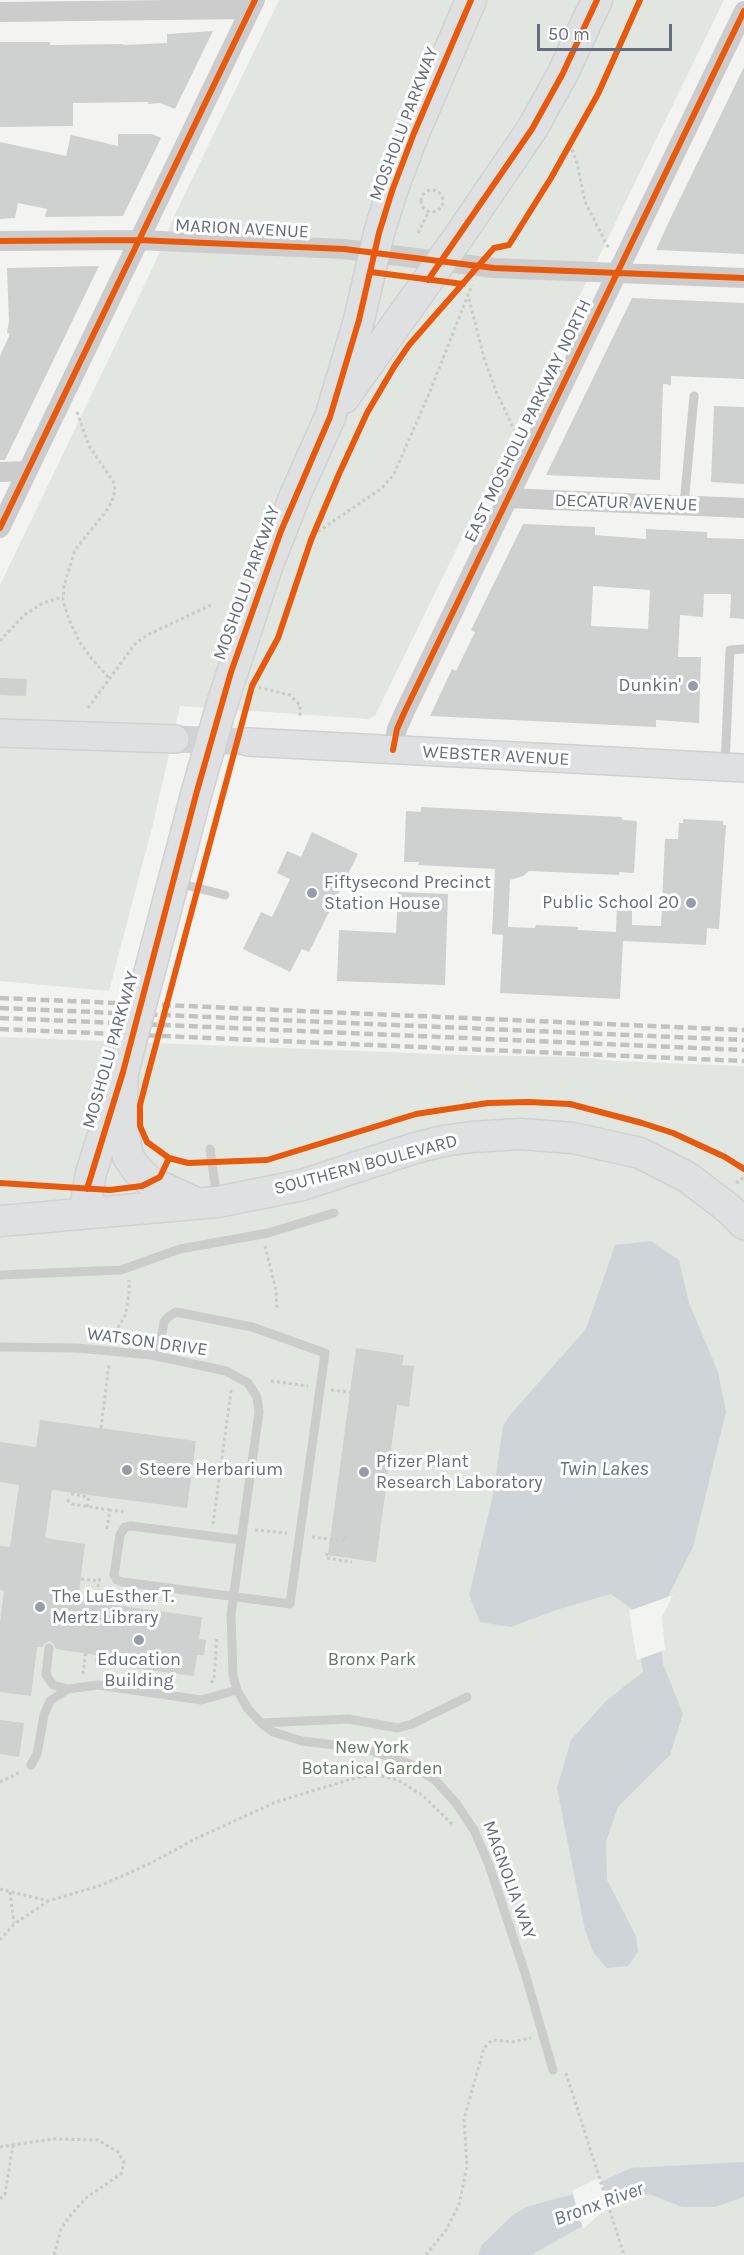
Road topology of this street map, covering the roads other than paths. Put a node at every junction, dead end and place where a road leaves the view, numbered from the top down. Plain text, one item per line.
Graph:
1 (471, 0) edge
2 (597, 0) edge
3 (253, 4) edge
4 (744, 11) edge
5 (0, 12) edge
6 (736, 44) edge
7 (0, 240) edge
8 (138, 240) junction
9 (375, 253) junction
10 (441, 261) junction
11 (618, 272) junction
12 (744, 278) edge
13 (694, 396) dead end
14 (330, 417) junction
15 (27, 471) junction
16 (0, 472) edge
17 (507, 498) junction
18 (684, 505) junction
19 (744, 508) edge
20 (0, 528) edge
21 (744, 649) edge
22 (0, 733) edge
23 (175, 740) tunnel mouth
24 (248, 742) tunnel mouth
25 (393, 750) junction
26 (734, 768) edge
27 (174, 882) junction
28 (225, 895) dead end
29 (123, 1072) junction
30 (210, 1149) dead end
31 (208, 1203) junction
32 (334, 1213) dead end
33 (84, 1214) junction
34 (0, 1221) edge
35 (744, 1224) edge
36 (0, 1275) edge
37 (0, 1347) edge
38 (158, 1357) junction
39 (241, 1540) junction
40 (233, 1596) junction
41 (49, 1648) dead end
42 (68, 1689) junction
43 (237, 1690) junction
44 (467, 1697) dead end
45 (261, 1723) junction
46 (31, 1765) road end
47 (553, 2070) dead end

1 - 9 main road, MOSHOLU PARKWAY
2 - 10 main road, MOSHOLU PARKWAY
3 - 5 street
3 - 8 street
4 - 6 street, EAST MOSHOLU PARKWAY NORTH
6 - 11 street, EAST MOSHOLU PARKWAY NORTH
7 - 8 street, MARION AVENUE
8 - 9 street, MARION AVENUE
8 - 15 street
9 - 10 street, MARION AVENUE
9 - 14 main road, MOSHOLU PARKWAY
10 - 11 street, MARION AVENUE
10 - 14 main road, MOSHOLU PARKWAY
11 - 12 street, MARION AVENUE
11 - 17 street, EAST MOSHOLU PARKWAY NORTH
13 - 18 lane
14 - 27 main road, MOSHOLU PARKWAY, bridge
15 - 16 street
15 - 20 street
17 - 18 street, DECATUR AVENUE
17 - 25 street, EAST MOSHOLU PARKWAY NORTH
18 - 19 street, DECATUR AVENUE
21 - 26 lane
22 - 23 main road
24 - 25 main road, WEBSTER AVENUE
25 - 26 main road, WEBSTER AVENUE
27 - 28 lane
27 - 29 main road, MOSHOLU PARKWAY, bridge
29 - 31 main road
29 - 33 main road, MOSHOLU PARKWAY
30 - 31 lane
31 - 33 main road, SOUTHERN BOULEVARD
31 - 35 main road, SOUTHERN BOULEVARD
32 - 36 lane
33 - 34 main road, SOUTHERN BOULEVARD
37 - 38 lane, WATSON DRIVE
38 - 39 lane, WATSON DRIVE
38 - 40 lane
39 - 40 lane, WATSON DRIVE
39 - 40 lane
40 - 43 lane, MAGNOLIA WAY
41 - 42 lane
42 - 43 lane
42 - 46 lane
43 - 45 lane, MAGNOLIA WAY
44 - 45 lane
45 - 47 lane, MAGNOLIA WAY

